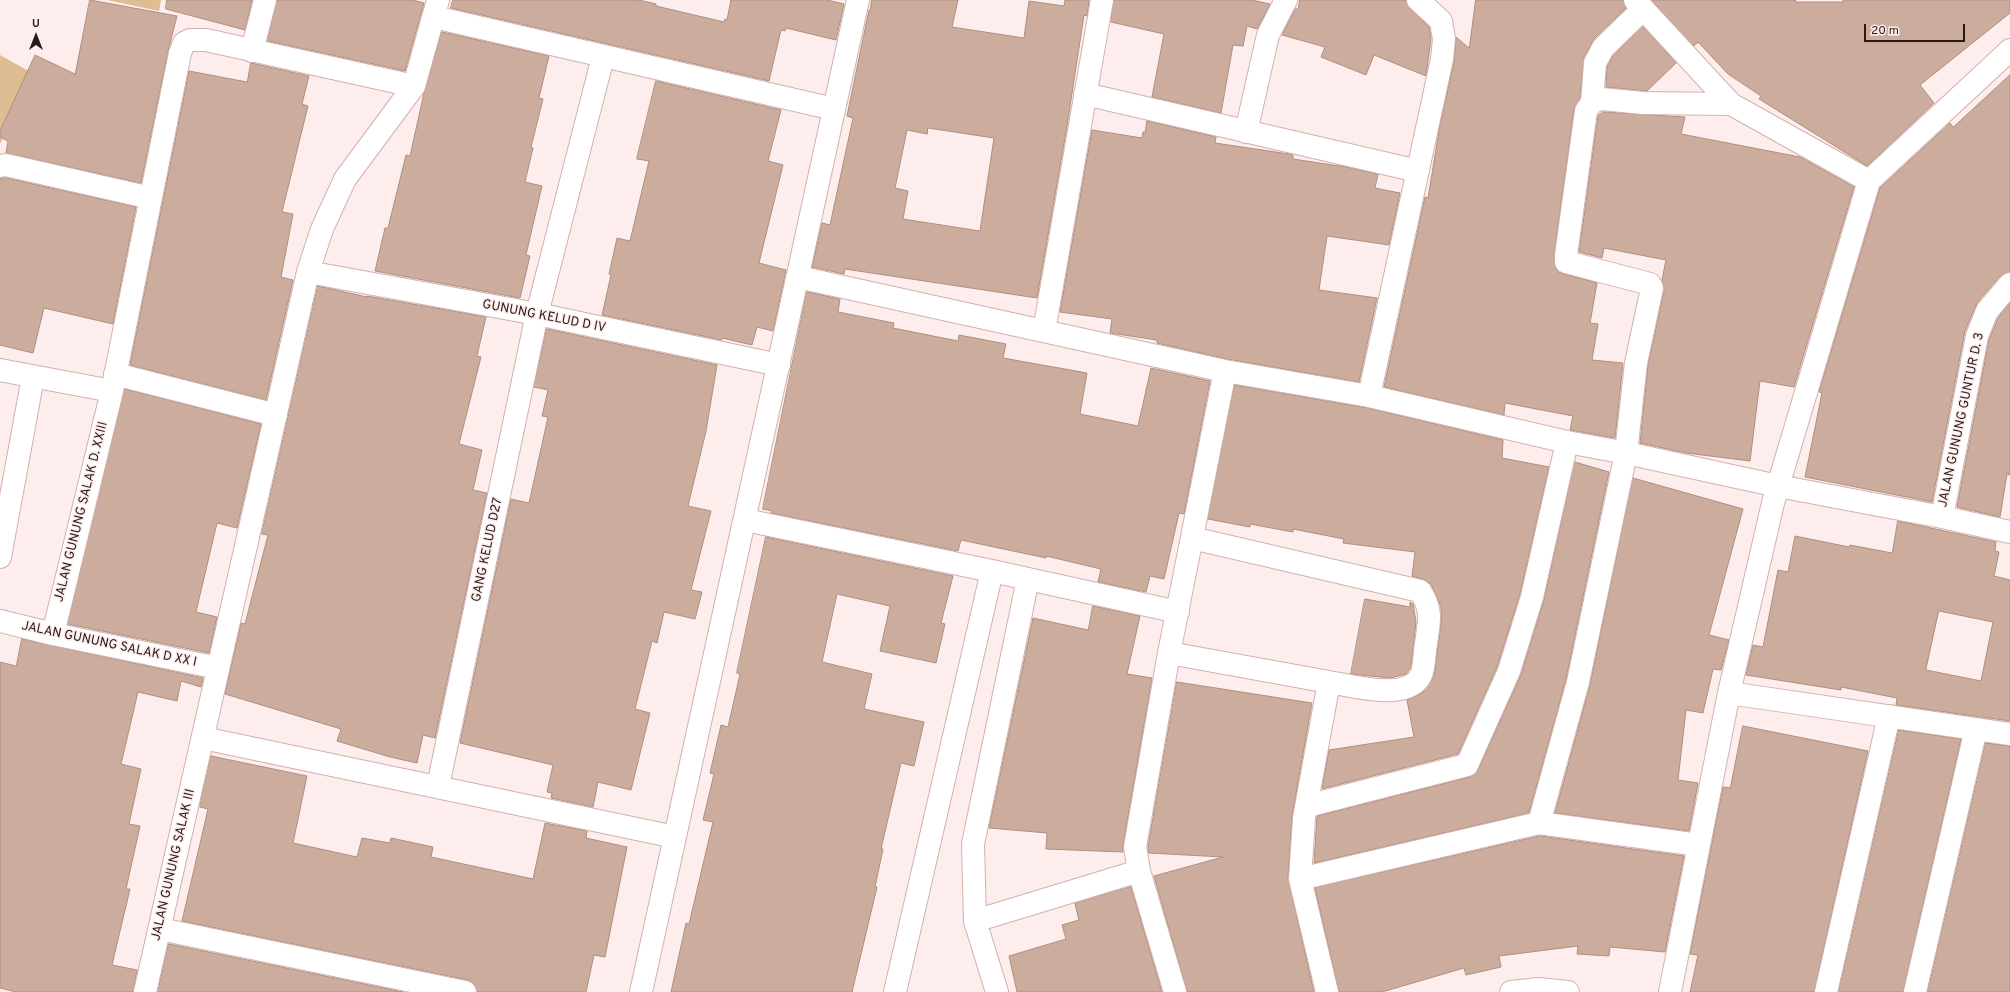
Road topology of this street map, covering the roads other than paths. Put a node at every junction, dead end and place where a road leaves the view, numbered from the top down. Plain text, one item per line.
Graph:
1 (265, 0) edge
2 (858, 0) edge
3 (1102, 0) edge
4 (1286, 0) edge
5 (1418, 0) edge
6 (1639, 4) edge
7 (436, 9) edge
8 (2010, 50) edge
9 (252, 52) junction
10 (604, 56) junction
11 (414, 86) junction
12 (1085, 94) junction
13 (1592, 102) junction
14 (1731, 104) junction
15 (834, 110) junction
16 (1246, 132) junction
17 (0, 166) edge
18 (1418, 171) junction
19 (1869, 181) junction
20 (151, 198) junction
21 (308, 272) junction
22 (798, 277) junction
23 (2010, 284) edge
24 (537, 314) junction
25 (1044, 332) junction
26 (779, 365) junction
27 (0, 370) edge
28 (1225, 370) junction
29 (32, 377) junction
30 (113, 382) junction
31 (1369, 396) junction
32 (276, 415) junction
33 (1567, 442) junction
34 (1626, 452) junction
35 (1778, 486) junction
36 (1942, 517) junction
37 (745, 520) junction
38 (2010, 532) edge
39 (1192, 538) junction
40 (0, 557) edge
41 (992, 571) junction
42 (1028, 579) junction
43 (1178, 612) junction
44 (0, 621) edge
45 (53, 634) junction
46 (1169, 653) junction
47 (218, 668) junction
48 (1330, 682) junction
49 (1729, 694) junction
50 (1889, 716) junction
51 (1976, 729) junction
52 (2010, 734) edge
53 (203, 738) junction
54 (438, 786) junction
55 (1307, 806) junction
56 (1539, 823) junction
57 (675, 837) junction
58 (1699, 845) junction
59 (1139, 871) junction
60 (1300, 879) junction
61 (975, 921) junction
62 (160, 929) junction
63 (454, 991) edge
64 (145, 992) edge
65 (641, 992) edge
66 (895, 992) edge
67 (997, 992) edge
68 (1175, 992) edge
69 (1327, 992) edge
70 (1511, 992) edge
71 (1568, 992) edge
72 (1670, 992) edge
73 (1826, 992) edge
74 (1915, 992) edge

1 - 9 street
2 - 15 street
3 - 12 street
4 - 16 street
5 - 18 street
6 - 13 street
6 - 14 street
7 - 10 street
7 - 11 street
8 - 19 street
9 - 11 street
9 - 20 street, JALAN GUNUNG SALAK D. XXIII
10 - 15 street
10 - 24 street, GANG KELUD D27
11 - 21 street, JALAN GUNUNG SALAK III
12 - 16 street
12 - 25 street
13 - 14 street
13 - 34 street
14 - 19 street
15 - 22 street
16 - 18 street
17 - 20 street
18 - 31 street
19 - 35 street
20 - 30 street, JALAN GUNUNG SALAK D. XXIII
21 - 24 street, GUNUNG KELUD D IV
21 - 32 street, JALAN GUNUNG SALAK III
22 - 25 street
22 - 26 street
23 - 36 street, JALAN GUNUNG GUNTUR D. 3
24 - 26 street, GUNUNG KELUD D IV
24 - 54 street, GANG KELUD D27
25 - 28 street
26 - 37 street
27 - 29 street
28 - 31 street
28 - 39 street
29 - 30 street
29 - 40 street
30 - 32 street
30 - 45 street, JALAN GUNUNG SALAK D. XXIII
31 - 33 street
32 - 47 street, JALAN GUNUNG SALAK III
33 - 34 street
33 - 55 street
34 - 35 street
34 - 56 street
35 - 36 street
35 - 49 street
36 - 38 street
37 - 41 street
37 - 57 street
39 - 43 street
39 - 48 street
41 - 42 street
41 - 66 street
42 - 43 street
42 - 61 street
43 - 46 street
44 - 45 street, JALAN GUNUNG SALAK D XX I
45 - 47 street, JALAN GUNUNG SALAK D XX I
46 - 48 street
46 - 59 street
47 - 53 street, JALAN GUNUNG SALAK III
48 - 55 street
49 - 50 street
49 - 58 street
50 - 51 street
50 - 73 street
51 - 52 street
51 - 74 street
53 - 54 street
53 - 62 street, JALAN GUNUNG SALAK III
54 - 57 street
55 - 60 street
56 - 58 street
56 - 60 street
57 - 65 street
58 - 72 street
59 - 61 street
59 - 68 street
60 - 69 street
61 - 67 street
62 - 63 street
62 - 64 street, JALAN GUNUNG SALAK III
70 - 71 street

